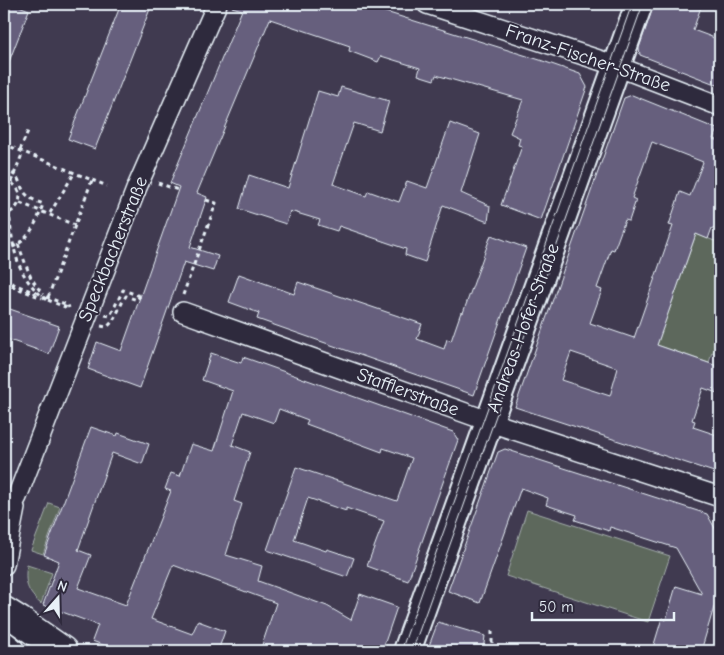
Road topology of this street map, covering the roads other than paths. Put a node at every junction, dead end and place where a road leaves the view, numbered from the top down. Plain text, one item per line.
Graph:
1 (217, 4) edge
2 (427, 4) edge
3 (639, 4) edge
4 (616, 66) junction
5 (720, 106) edge
6 (183, 312) dead end
7 (490, 421) junction
8 (720, 496) edge
9 (17, 497) junction
10 (4, 521) edge
11 (4, 565) edge
12 (4, 611) edge
13 (4, 646) edge
14 (10, 651) edge
15 (63, 651) edge
16 (407, 651) edge

1 - 9 street, Speckbacherstraße
2 - 4 street, Franz-Fischer-Straße
3 - 4 street, Andreas-Hofer-Straße
4 - 5 street, Franz-Fischer-Straße
4 - 7 street, Andreas-Hofer-Straße
6 - 7 street, Stafflerstraße
7 - 8 street, Stafflerstraße
7 - 16 street, Andreas-Hofer-Straße
9 - 10 street, Speckbacherstraße
9 - 11 street, Speckbacherstraße
12 - 15 main road
13 - 14 main road

